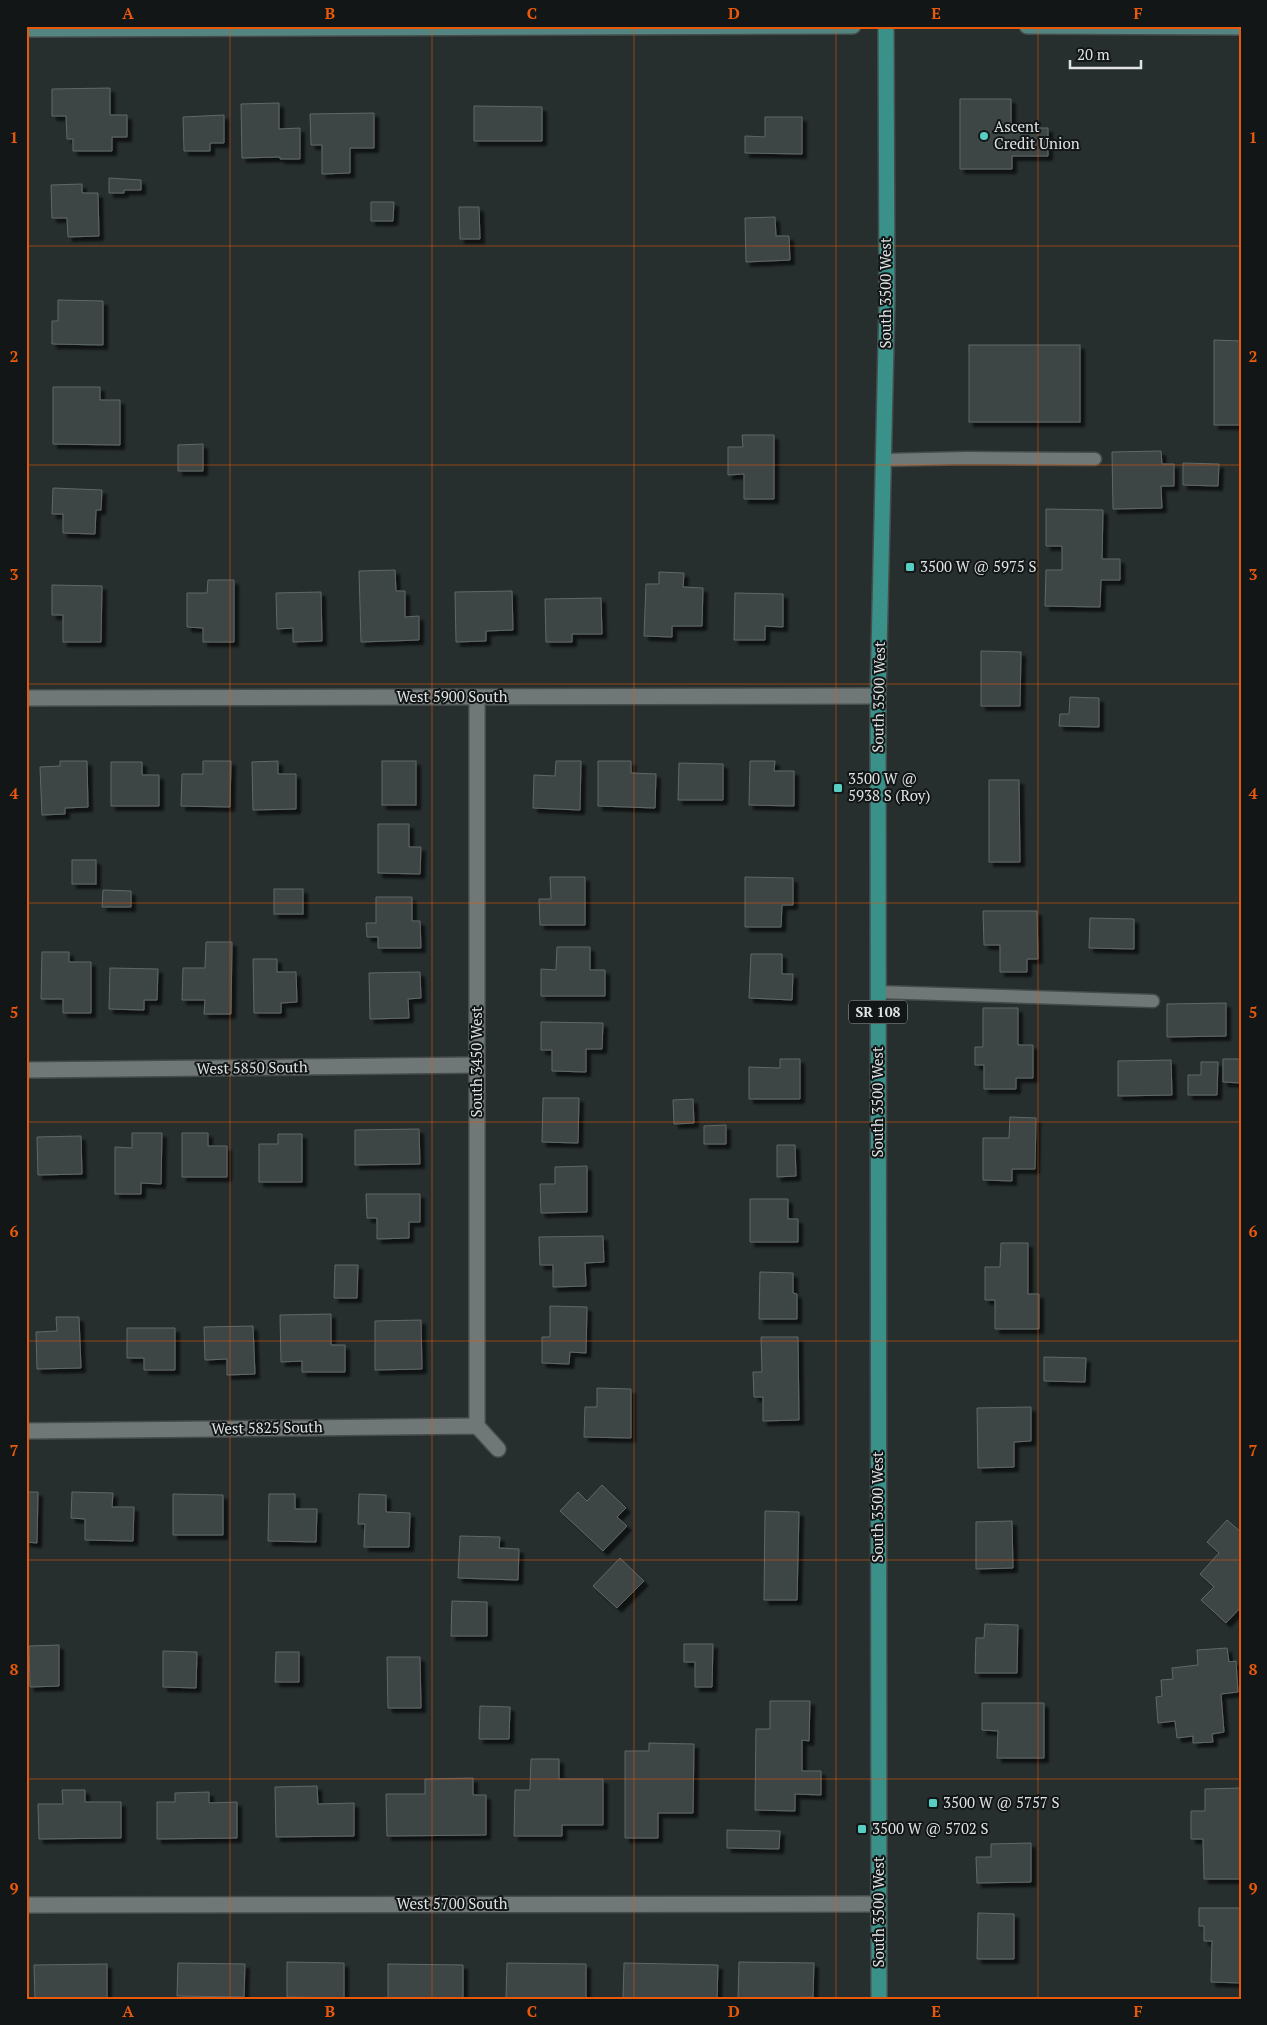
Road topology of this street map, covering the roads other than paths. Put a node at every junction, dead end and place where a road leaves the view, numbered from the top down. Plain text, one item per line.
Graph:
1 (853, 26) edge
2 (886, 26) edge
3 (1027, 26) edge
4 (1241, 27) edge
5 (26, 29) edge
6 (1095, 459) dead end
7 (884, 460) junction
8 (878, 696) junction
9 (477, 697) junction
10 (26, 698) edge
11 (878, 992) junction
12 (1154, 1001) dead end
13 (477, 1065) junction
14 (26, 1070) edge
15 (477, 1426) junction
16 (26, 1431) edge
17 (498, 1449) dead end
18 (879, 1904) junction
19 (26, 1905) edge
20 (879, 1999) edge

1 - 5 street
2 - 7 main road, South 3500 West / SR 108
3 - 4 street
6 - 7 lane
7 - 8 main road, South 3500 West / SR 108
8 - 9 street, West 5900 South
8 - 11 main road, South 3500 West / SR 108
9 - 10 street, West 5900 South
9 - 13 street, South 3450 West
11 - 12 lane
11 - 18 main road, South 3500 West / SR 108
13 - 14 street, West 5850 South
13 - 15 street, South 3450 West
15 - 16 street, West 5825 South
15 - 17 street
18 - 19 street, West 5700 South
18 - 20 main road, South 3500 West / SR 108

